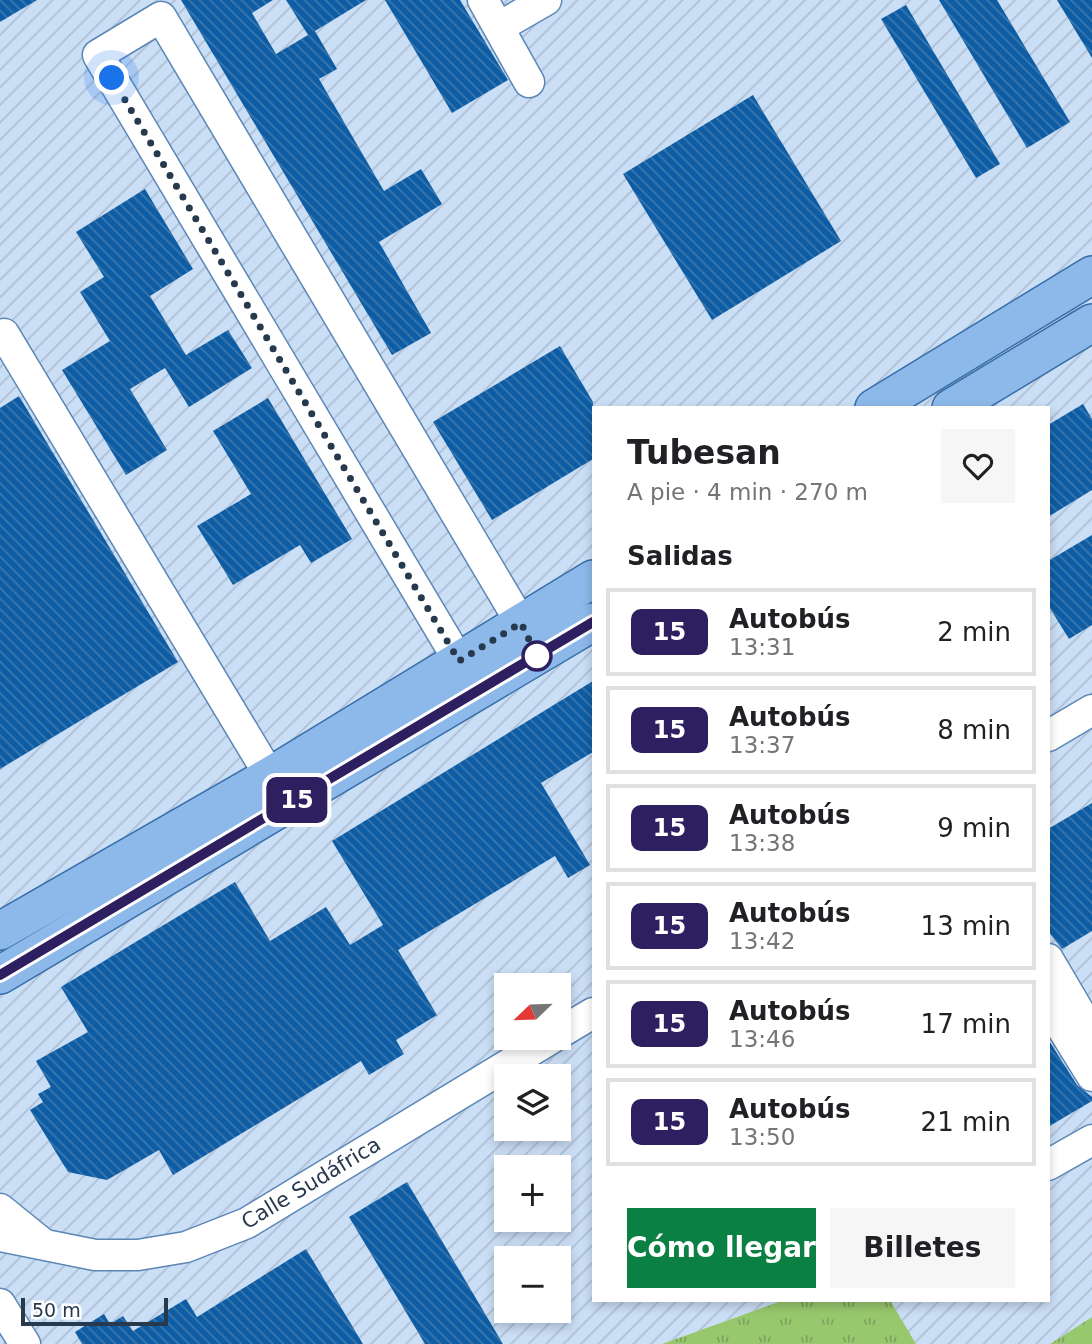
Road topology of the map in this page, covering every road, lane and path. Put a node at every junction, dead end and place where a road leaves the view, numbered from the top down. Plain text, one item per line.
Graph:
1 (483, 0) edge
2 (546, 0) edge
3 (499, 27) junction
4 (529, 82) dead end
5 (1092, 275) edge
6 (1092, 323) edge
7 (0, 336) edge
8 (877, 406) edge
9 (954, 406) edge
10 (592, 580) edge
11 (521, 623) junction
12 (592, 623) edge
13 (459, 661) junction
14 (1092, 710) edge
15 (1050, 735) edge
16 (270, 776) junction
17 (0, 931) edge
18 (1050, 962) edge
19 (0, 975) edge
20 (1050, 1008) edge
21 (592, 1014) edge
22 (571, 1026) edge
23 (1092, 1034) edge
24 (532, 1050) edge
25 (1092, 1076) edge
26 (1092, 1140) edge
27 (1050, 1164) edge
28 (0, 1209) edge
29 (0, 1236) edge
30 (47, 1247) junction
31 (0, 1304) edge
32 (25, 1344) edge

1 - 3 street
2 - 3 street
3 - 4 street
5 - 8 main road
6 - 9 main road
7 - 16 street
10 - 11 main road
11 - 13 main road
11 - 13 street
12 - 19 main road
13 - 16 main road
14 - 15 street
16 - 17 main road
18 - 23 street
20 - 25 street
21 - 22 street
24 - 30 street, Calle Sudáfrica
26 - 27 street
28 - 30 street, Calle Sudáfrica
29 - 30 street, Calle Sudáfrica
31 - 32 street

